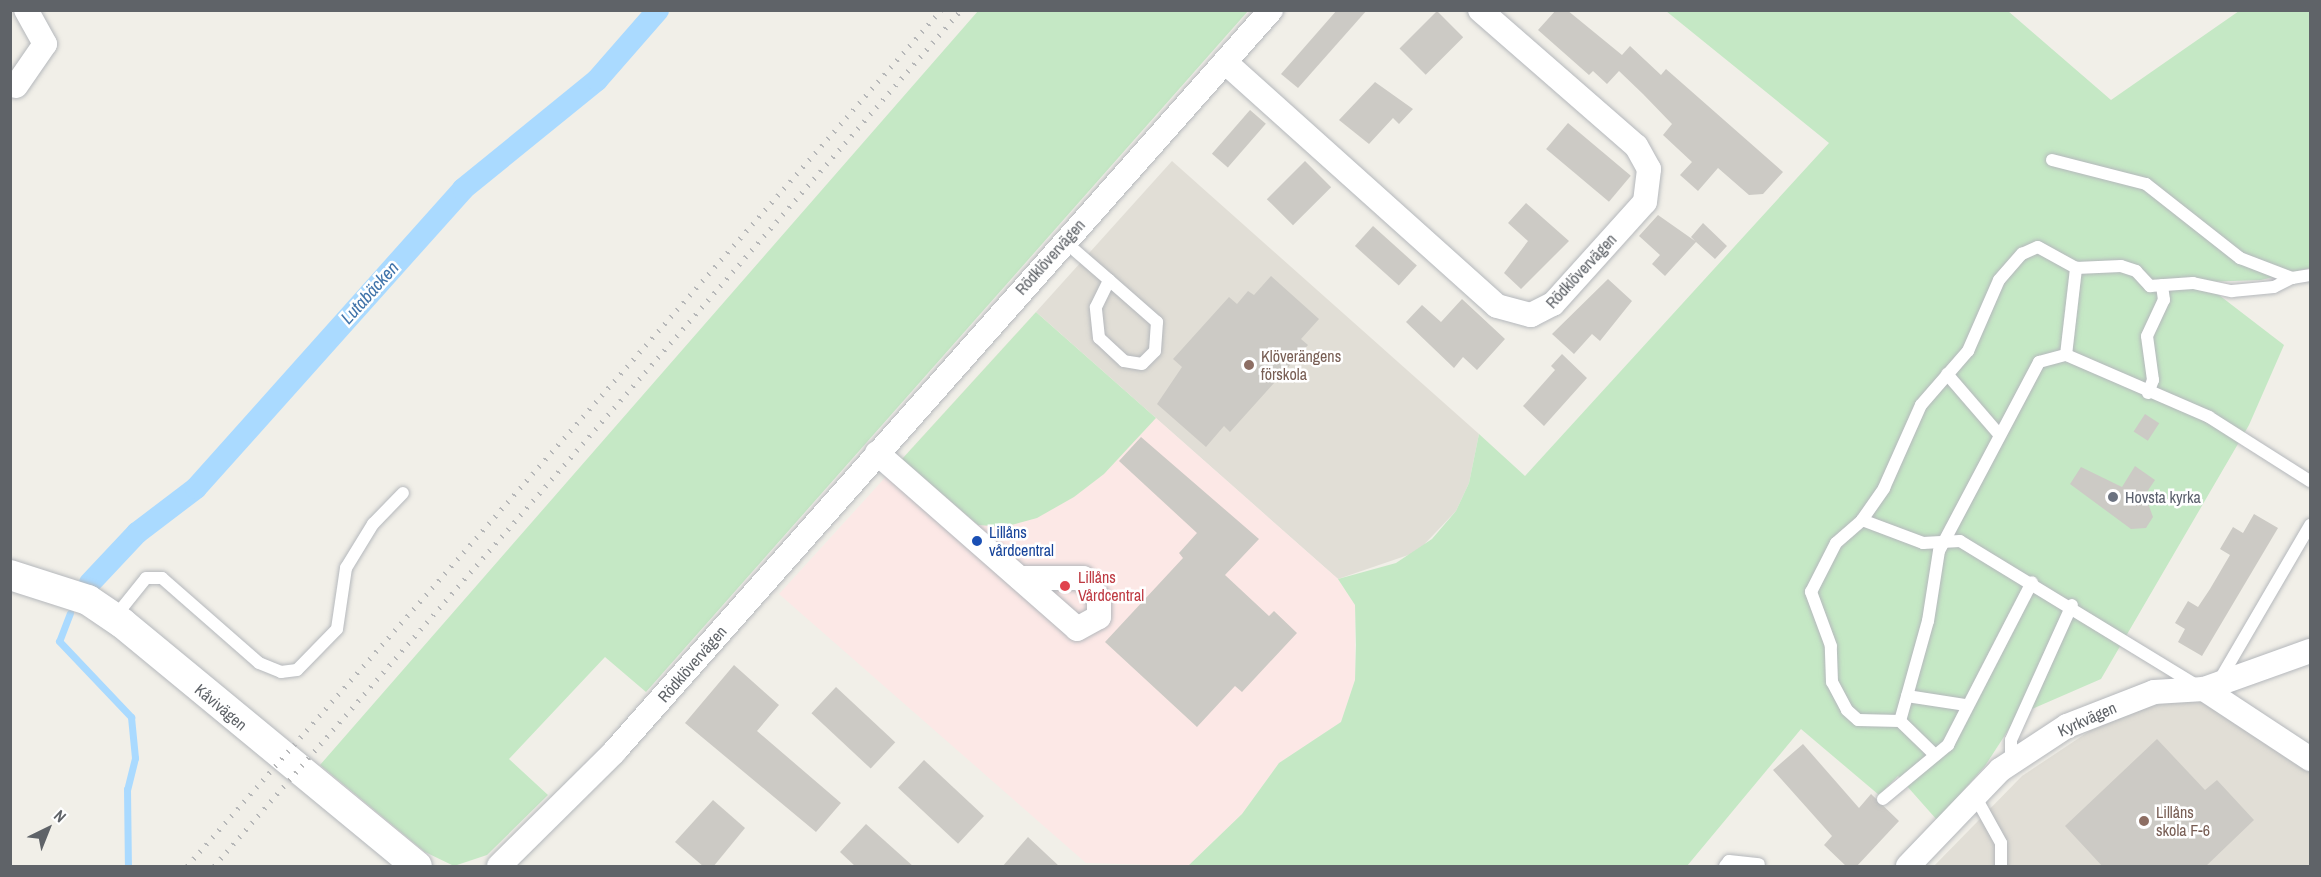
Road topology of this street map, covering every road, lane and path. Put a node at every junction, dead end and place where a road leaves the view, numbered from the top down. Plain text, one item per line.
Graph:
1 (26, 10) edge
2 (1271, 10) edge
3 (1480, 10) edge
4 (1225, 62) junction
5 (16, 86) dead end
6 (2052, 160) dead end
7 (1064, 241) junction
8 (2076, 268) junction
9 (2310, 275) edge
10 (2292, 278) junction
11 (1108, 280) junction
12 (2162, 285) junction
13 (2066, 356) junction
14 (1947, 374) junction
15 (2148, 393) junction
16 (1998, 433) junction
17 (877, 453) junction
18 (2310, 482) edge
19 (403, 493) dead end
20 (1862, 520) junction
21 (2310, 525) edge
22 (1944, 542) junction
23 (10, 575) edge
24 (1020, 578) dead end
25 (2032, 582) junction
26 (2072, 605) junction
27 (114, 618) junction
28 (2310, 651) edge
29 (2210, 687) junction
30 (1907, 696) junction
31 (1966, 705) junction
32 (1900, 721) junction
33 (1935, 755) junction
34 (2310, 759) edge
35 (2011, 762) junction
36 (1975, 796) junction
37 (1883, 799) dead end
38 (1759, 864) dead end
39 (417, 867) edge
40 (499, 867) edge
41 (1725, 867) edge
42 (1908, 867) edge
43 (2001, 867) edge

1 - 5 street
2 - 4 street, Rödklövervägen
3 - 4 street, Rödklövervägen
4 - 7 street, Rödklövervägen
6 - 10 lane
7 - 11 lane
7 - 17 street, Rödklövervägen
8 - 12 lane
8 - 13 lane
8 - 14 lane
9 - 10 lane
10 - 12 lane
11 - 11 lane
12 - 15 lane
13 - 15 lane
13 - 16 lane
14 - 16 lane
14 - 20 lane
15 - 18 lane
16 - 22 lane
17 - 24 street
17 - 40 street, Rödklövervägen
19 - 27 lane
20 - 22 lane
20 - 32 lane
21 - 29 lane
22 - 25 lane
22 - 30 lane
23 - 27 street, Kåvivägen
25 - 26 lane
25 - 31 lane
26 - 29 lane
26 - 35 lane
27 - 39 street, Kåvivägen
28 - 29 street, Kyrkvägen
29 - 34 street
29 - 35 street, Kyrkvägen
30 - 31 lane
30 - 32 lane
31 - 33 lane
32 - 33 lane
33 - 37 lane
35 - 36 street, Kyrkvägen
36 - 42 street, Kyrkvägen
36 - 43 lane
38 - 41 lane

